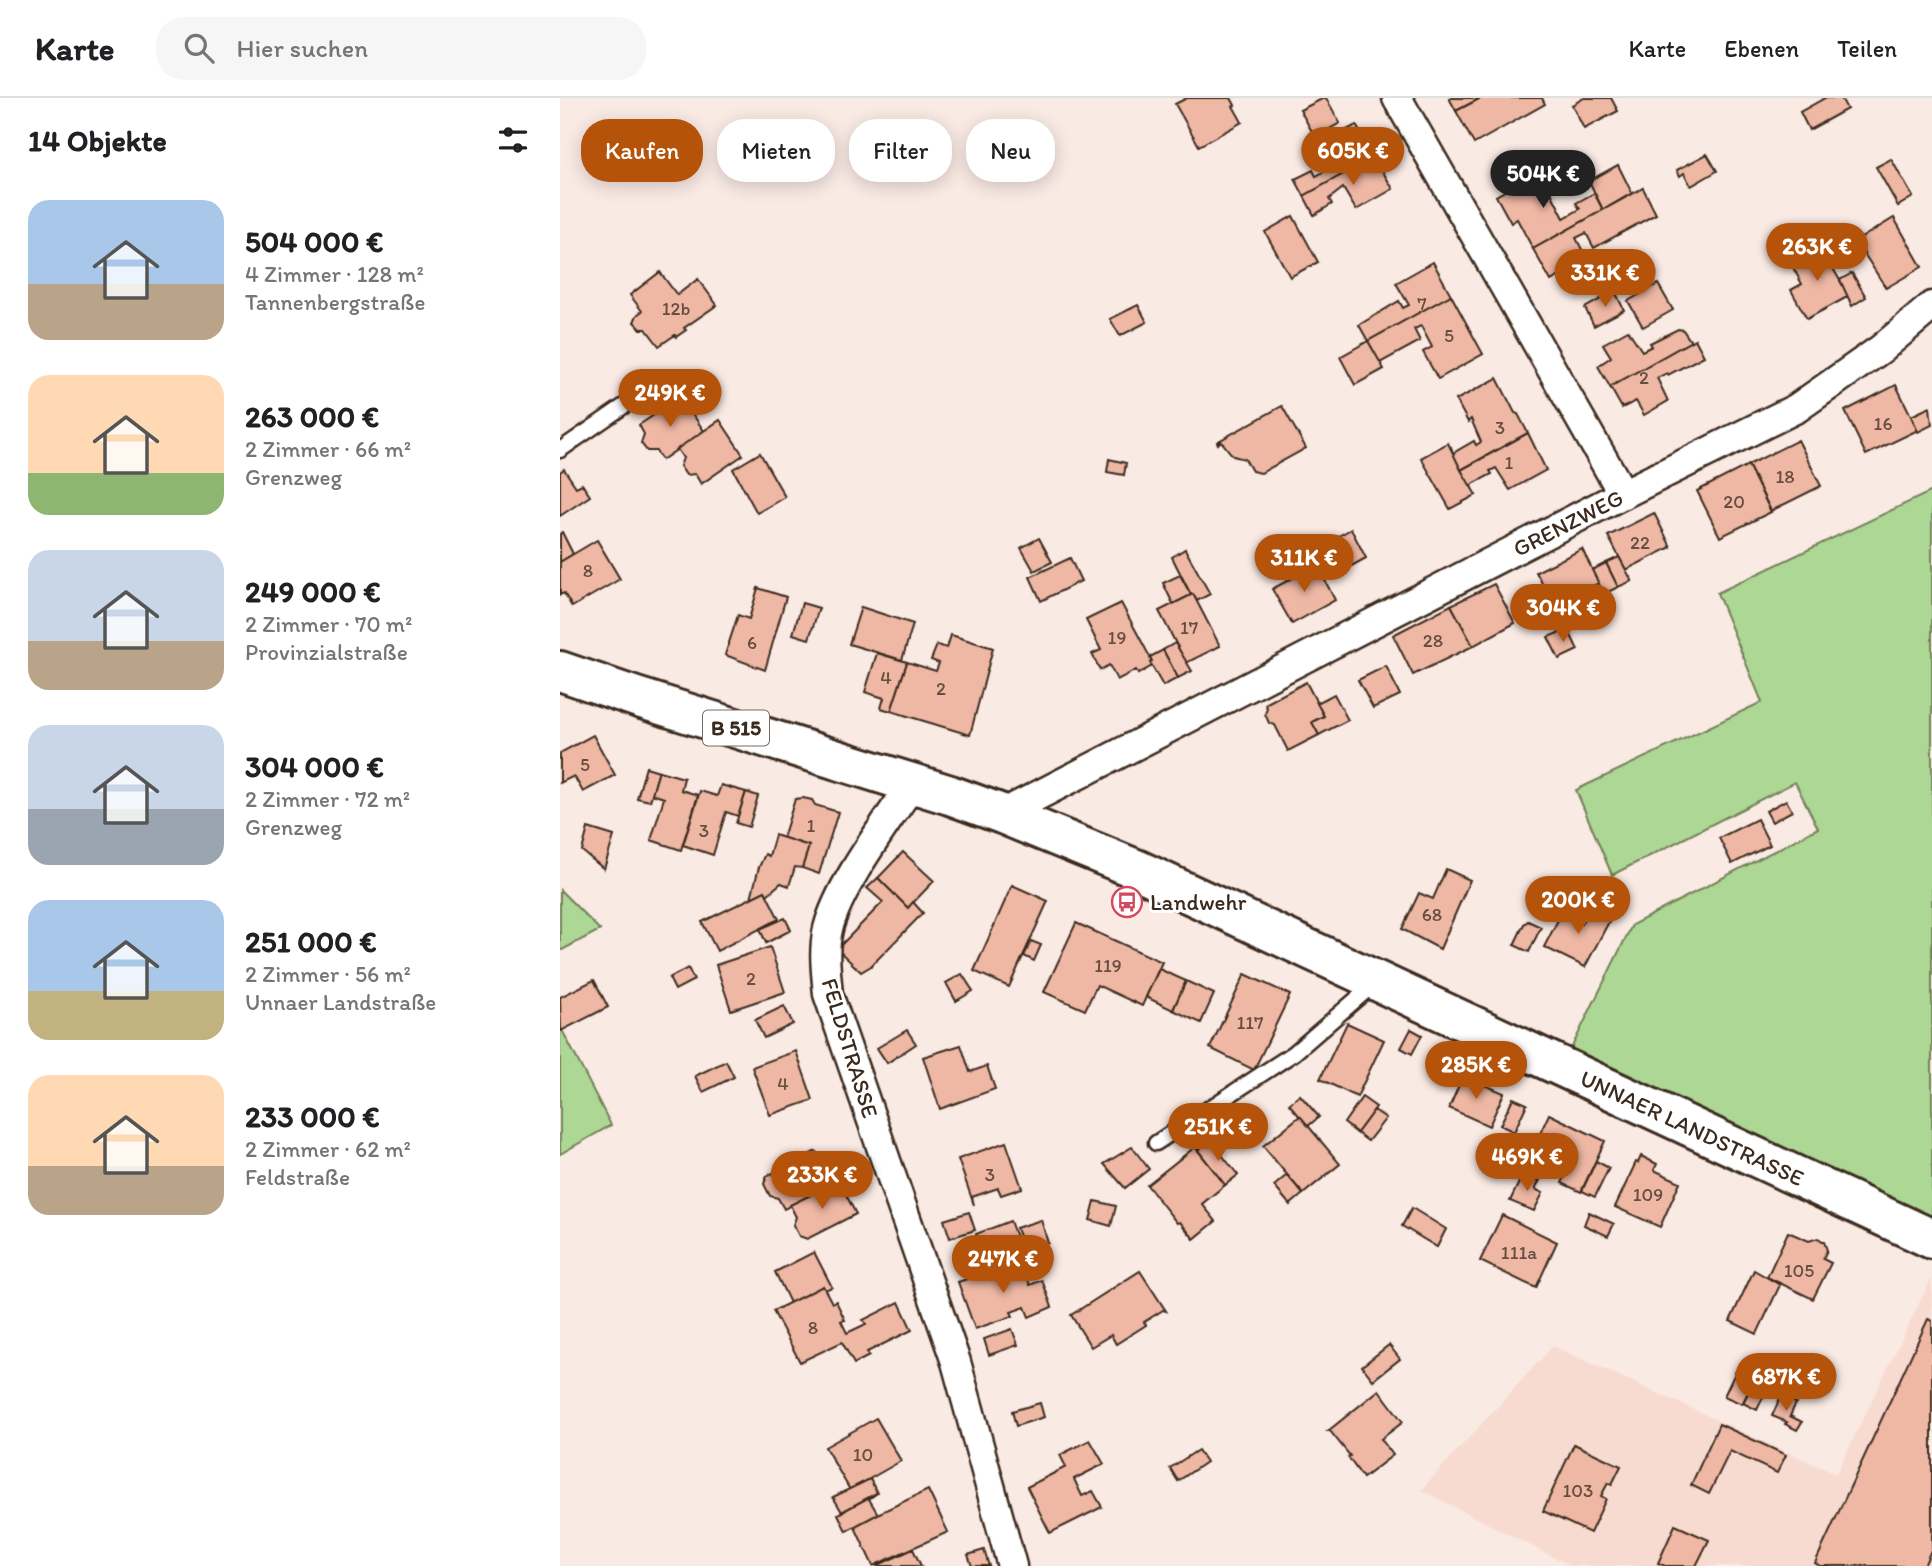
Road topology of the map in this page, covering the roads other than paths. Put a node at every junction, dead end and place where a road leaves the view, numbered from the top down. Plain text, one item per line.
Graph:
1 (1397, 98) edge
2 (1932, 306) edge
3 (653, 386) dead end
4 (560, 450) edge
5 (1623, 494) junction
6 (560, 671) edge
7 (912, 784) junction
8 (1002, 814) junction
9 (1377, 981) junction
10 (1156, 1143) dead end
11 (1932, 1240) edge
12 (1012, 1566) edge

1 - 5 street
2 - 5 street, GRENZWEG
3 - 4 lane
5 - 8 street, GRENZWEG
6 - 7 main road, B 515
7 - 8 main road, UNNAER LANDSTRASSE / B 515
7 - 12 street, FELDSTRASSE
8 - 9 main road, UNNAER LANDSTRASSE / B 515
9 - 10 lane
9 - 11 main road, UNNAER LANDSTRASSE / B 515

